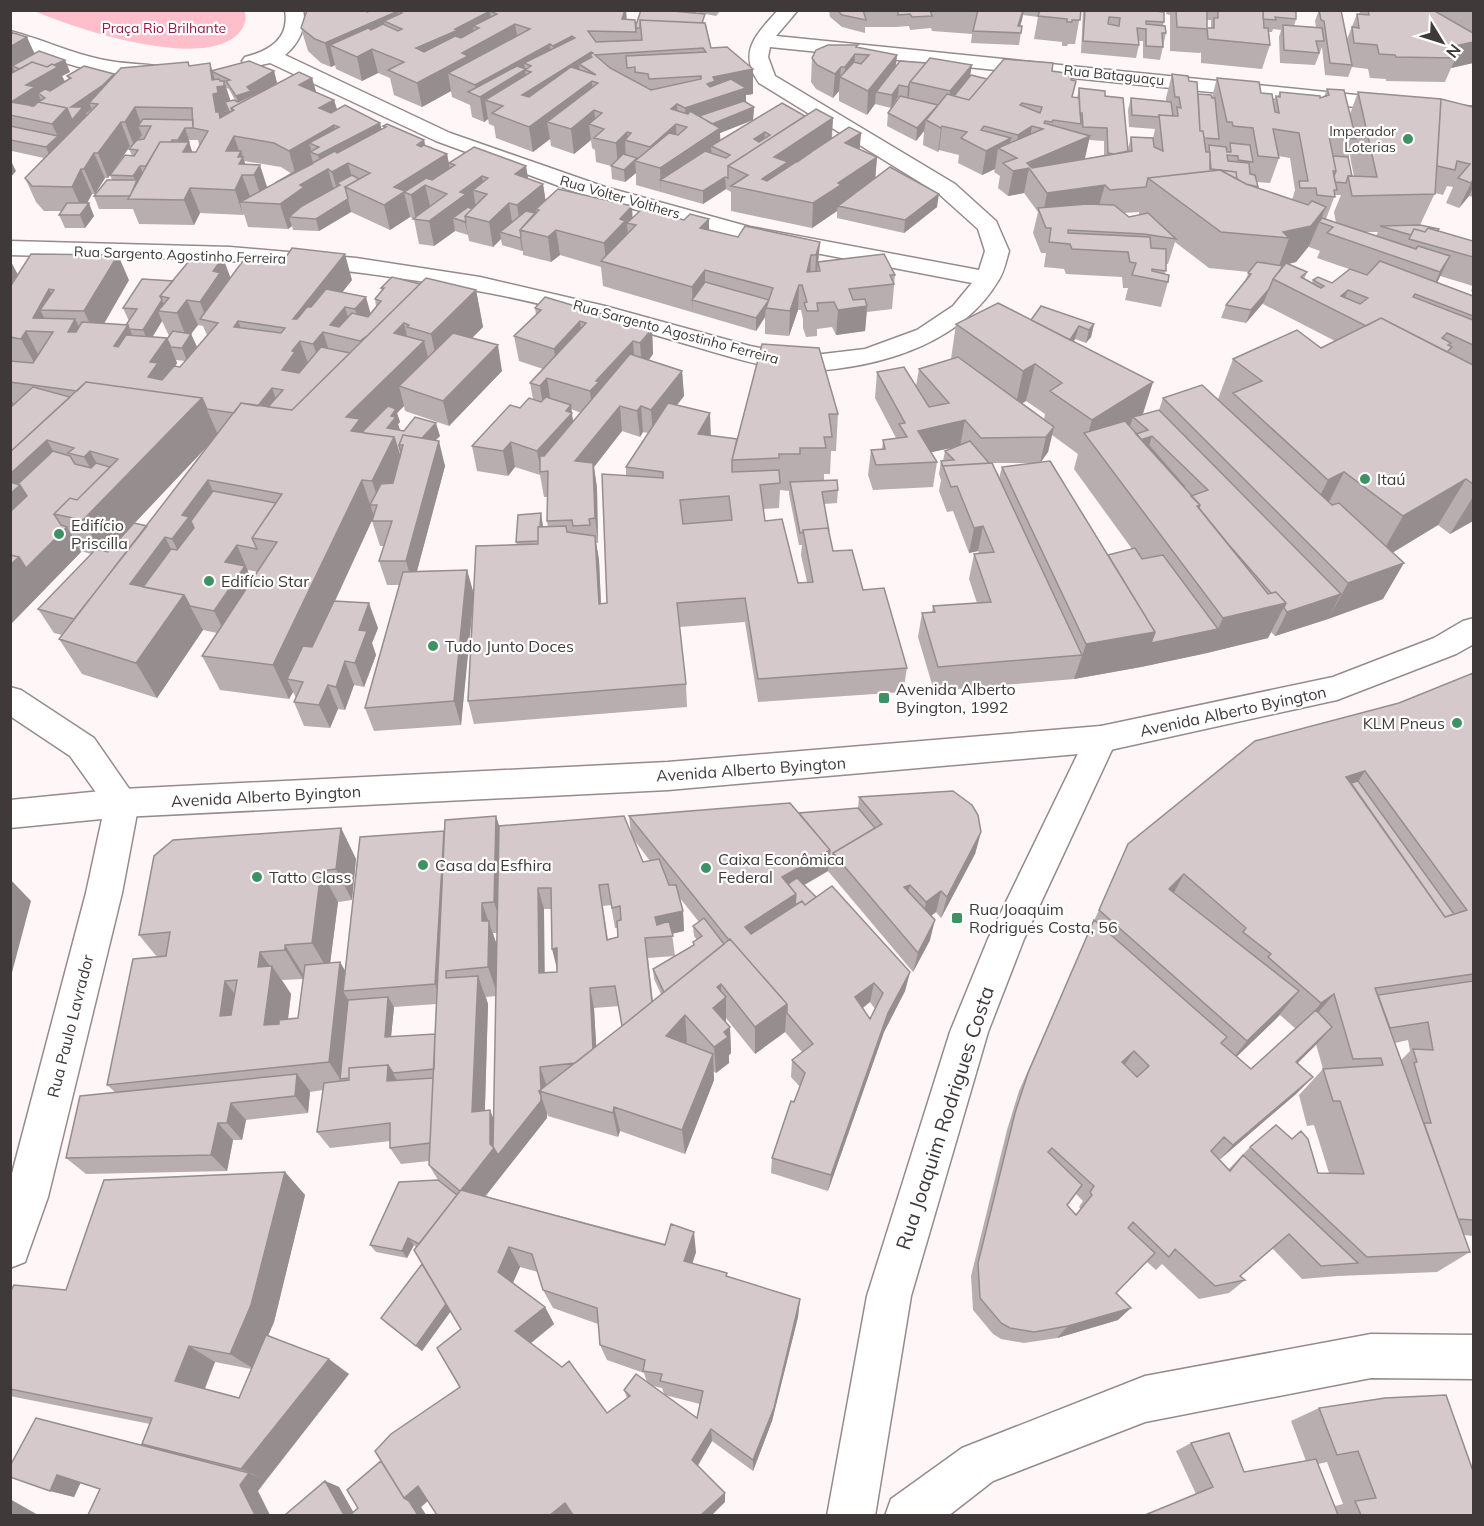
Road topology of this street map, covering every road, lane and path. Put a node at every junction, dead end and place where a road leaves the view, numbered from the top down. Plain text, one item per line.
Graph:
1 (789, 10) edge
2 (298, 11) edge
3 (10, 37) edge
4 (762, 40) junction
5 (271, 56) junction
6 (231, 66) edge
7 (181, 73) edge
8 (1471, 110) edge
9 (10, 248) edge
10 (987, 279) junction
11 (1473, 629) edge
12 (10, 699) edge
13 (1101, 739) junction
14 (122, 803) junction
15 (10, 814) edge
16 (10, 1247) edge
17 (1473, 1357) edge
18 (851, 1515) edge
19 (908, 1515) edge

1 - 4 street
2 - 5 street
3 - 7 street
4 - 8 street, Rua Bataguaçu
4 - 10 street, Rua Sargento Agostinho Ferreira
5 - 6 street
5 - 10 street, Rua Volter Volthers
9 - 10 street, Rua Sargento Agostinho Ferreira
11 - 13 street, Avenida Alberto Byington
12 - 14 street
13 - 14 street, Avenida Alberto Byington
13 - 18 street, Rua Joaquim Rodrigues Costa
14 - 15 street, Avenida Alberto Byington
14 - 16 street, Rua Paulo Lavrador
17 - 19 street

